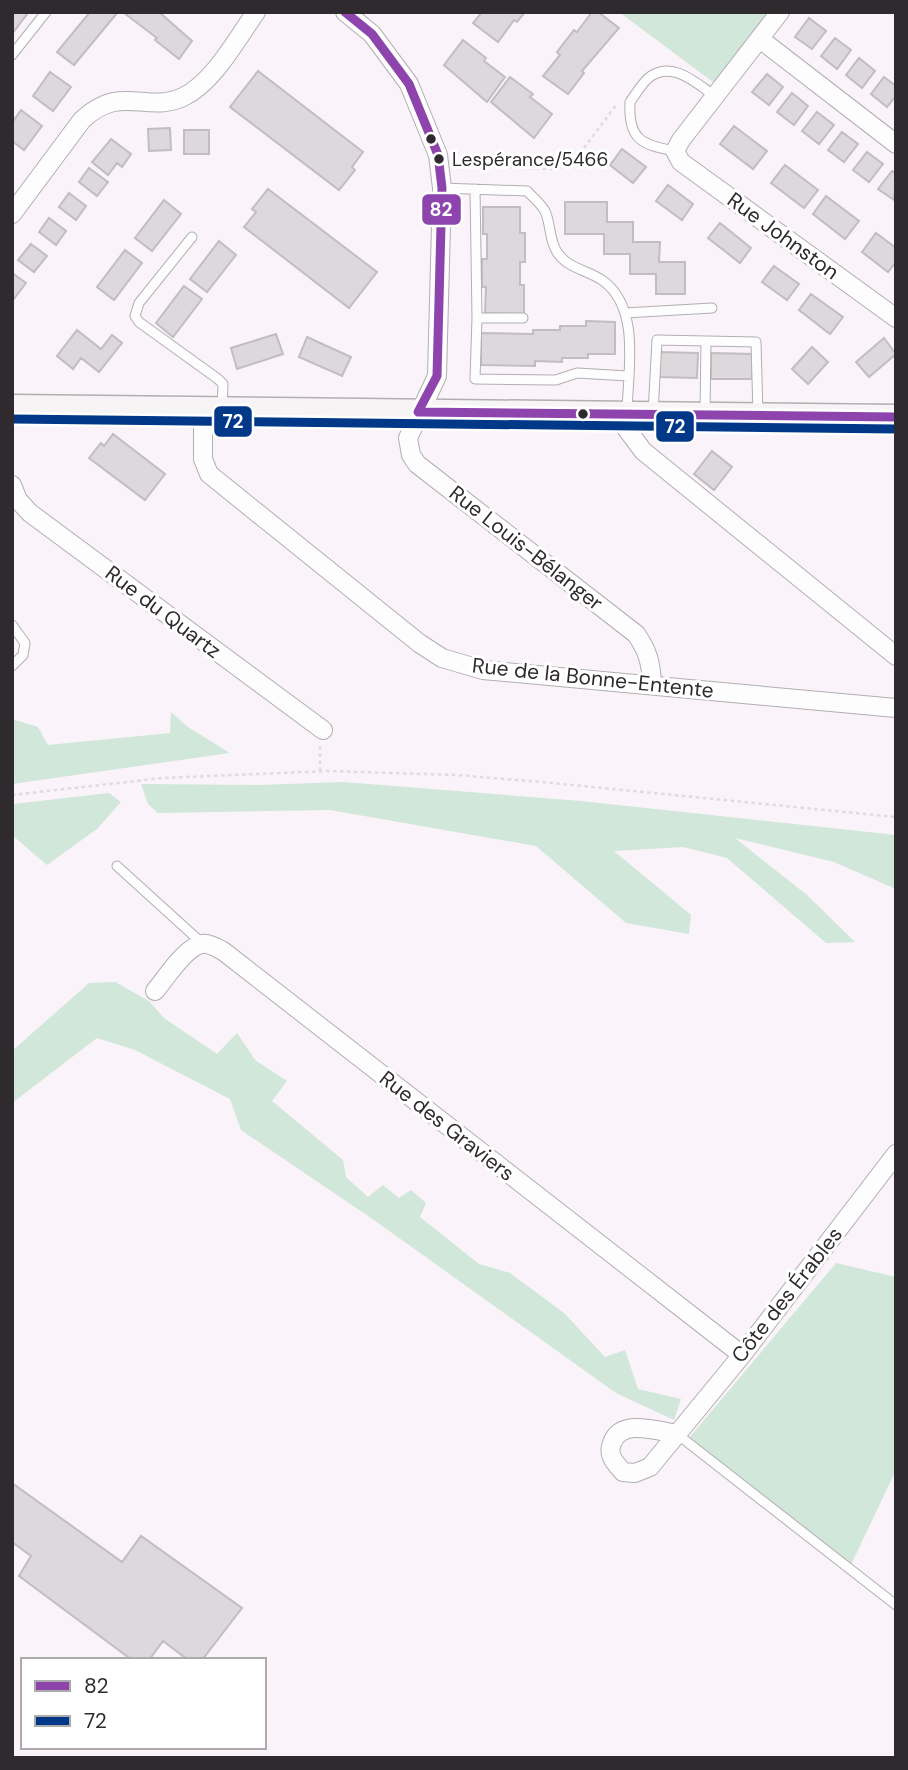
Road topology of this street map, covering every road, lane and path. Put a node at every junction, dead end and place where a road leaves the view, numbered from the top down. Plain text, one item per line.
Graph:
1 (46, 12) edge
2 (256, 12) edge
3 (345, 12) edge
4 (780, 12) edge
5 (760, 39) junction
6 (12, 55) edge
7 (623, 95) dead end
8 (715, 96) junction
9 (896, 144) edge
10 (675, 151) junction
11 (459, 165) dead end
12 (442, 188) junction
13 (475, 189) junction
14 (12, 214) edge
15 (192, 237) dead end
16 (712, 308) dead end
17 (625, 313) junction
18 (477, 318) junction
19 (523, 318) dead end
20 (896, 318) edge
21 (706, 341) junction
22 (628, 376) junction
23 (12, 407) edge
24 (212, 411) junction
25 (418, 412) junction
26 (627, 415) junction
27 (653, 415) junction
28 (705, 416) junction
29 (758, 416) junction
30 (896, 417) edge
31 (12, 485) edge
32 (12, 625) edge
33 (896, 656) edge
34 (12, 666) edge
35 (652, 684) junction
36 (896, 708) edge
37 (321, 738) joint
38 (320, 771) junction
39 (12, 795) edge
40 (896, 817) edge
41 (117, 866) dead end
42 (203, 944) junction
43 (155, 991) dead end
44 (896, 1154) edge
45 (742, 1355) junction
46 (677, 1434) joint
47 (896, 1605) edge

1 - 6 lane
2 - 14 street
3 - 12 street, Rue Louis-Bélanger
4 - 5 street
5 - 8 street
5 - 9 street
7 - 11 path
8 - 10 street
8 - 10 lane
10 - 20 street, Rue Johnston
12 - 13 lane
12 - 25 street, Rue Louis-Bélanger
13 - 17 lane
13 - 18 lane
15 - 24 lane
16 - 17 lane
17 - 22 lane
18 - 19 lane
18 - 22 lane
21 - 27 lane
21 - 28 lane
21 - 29 lane
22 - 26 lane
23 - 24 main road
24 - 25 main road
24 - 35 street, Rue de la Bonne-Entente
25 - 26 main road
25 - 35 street, Rue Louis-Bélanger
26 - 27 main road
26 - 33 street
27 - 28 main road
28 - 29 main road
29 - 30 main road
31 - 37 street, Rue du Quartz
32 - 34 lane
35 - 36 street, Rue de la Bonne-Entente
37 - 38 path
38 - 39 path
38 - 40 path
41 - 42 lane
42 - 43 street
42 - 45 street, Rue des Graviers
44 - 45 street, Côte des Érables
45 - 46 street, Côte des Érables
46 - 47 lane

